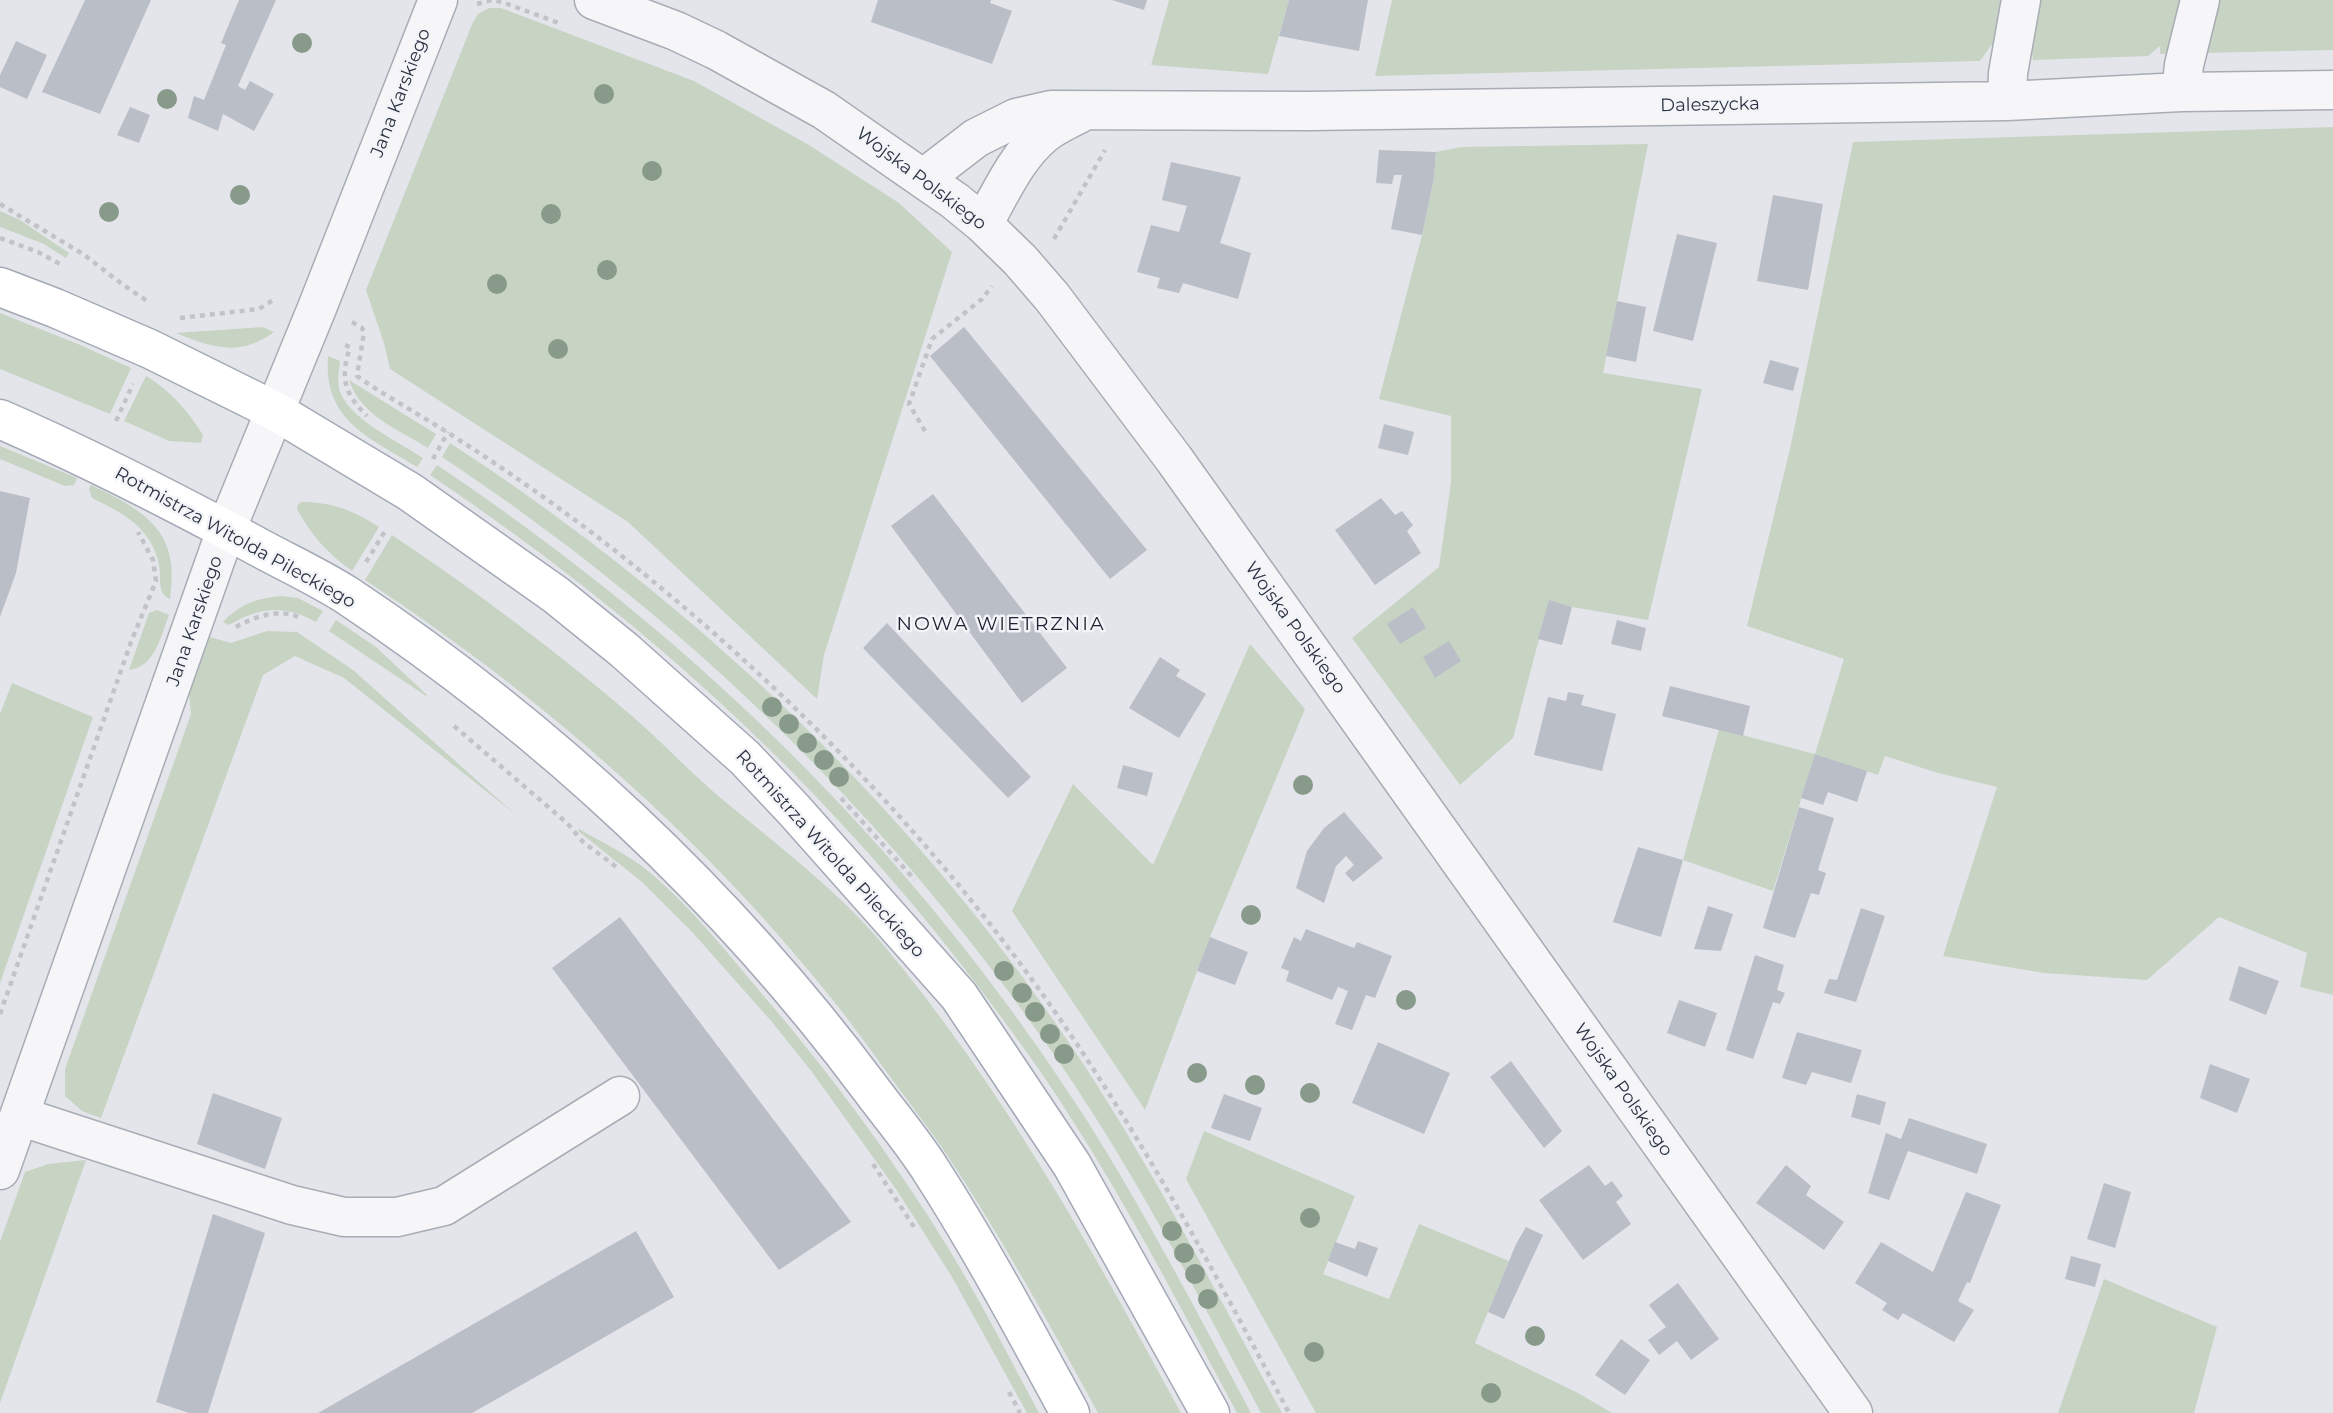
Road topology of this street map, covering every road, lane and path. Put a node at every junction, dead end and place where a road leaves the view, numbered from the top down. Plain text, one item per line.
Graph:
1 (594, 0) edge
2 (2021, 0) edge
3 (2200, 0) edge
4 (454, 6) edge
5 (566, 26) dead end
6 (2333, 90) edge
7 (2182, 92) junction
8 (2007, 101) junction
9 (1087, 109) junction
10 (1108, 146) dead end
11 (923, 178) junction
12 (0, 204) edge
13 (984, 224) junction
14 (1049, 249) dead end
15 (997, 280) dead end
16 (0, 287) edge
17 (278, 297) dead end
18 (156, 306) dead end
19 (175, 318) dead end
20 (346, 360) dead end
21 (135, 379) dead end
22 (275, 411) junction
23 (0, 419) edge
24 (116, 421) dead end
25 (378, 423) dead end
26 (925, 431) dead end
27 (448, 432) dead end
28 (423, 451) dead end
29 (131, 524) dead end
30 (387, 528) dead end
31 (226, 530) junction
32 (362, 568) dead end
33 (306, 621) dead end
34 (229, 634) dead end
35 (445, 718) dead end
36 (628, 876) dead end
37 (0, 1014) edge
38 (620, 1096) dead end
39 (19, 1116) junction
40 (868, 1156) dead end
41 (0, 1170) edge
42 (921, 1237) dead end
43 (1007, 1388) dead end
44 (1020, 1413) edge
45 (1070, 1413) edge
46 (1210, 1413) edge
47 (1853, 1413) edge

1 - 11 street, Wojska Polskiego
2 - 8 street
3 - 7 street
4 - 5 path
4 - 22 street, Jana Karskiego
6 - 7 street, Daleszycka
7 - 8 street, Daleszycka
8 - 9 street, Daleszycka
9 - 11 street, Daleszycka
9 - 13 street
10 - 14 path
11 - 13 street, Wojska Polskiego
12 - 18 path
13 - 47 street, Wojska Polskiego
15 - 26 path
16 - 22 main road, Rotmistrza Witolda Pileckiego
17 - 19 path
20 - 25 path
21 - 24 path
22 - 31 street, Jana Karskiego
22 - 46 main road, Rotmistrza Witolda Pileckiego
23 - 31 main road, Rotmistrza Witolda Pileckiego
27 - 28 path
29 - 37 path
30 - 32 path
31 - 39 street, Jana Karskiego
31 - 45 main road, Rotmistrza Witolda Pileckiego
33 - 34 path
35 - 36 path
38 - 39 street
39 - 41 street, Jana Karskiego
40 - 42 path
43 - 44 path

